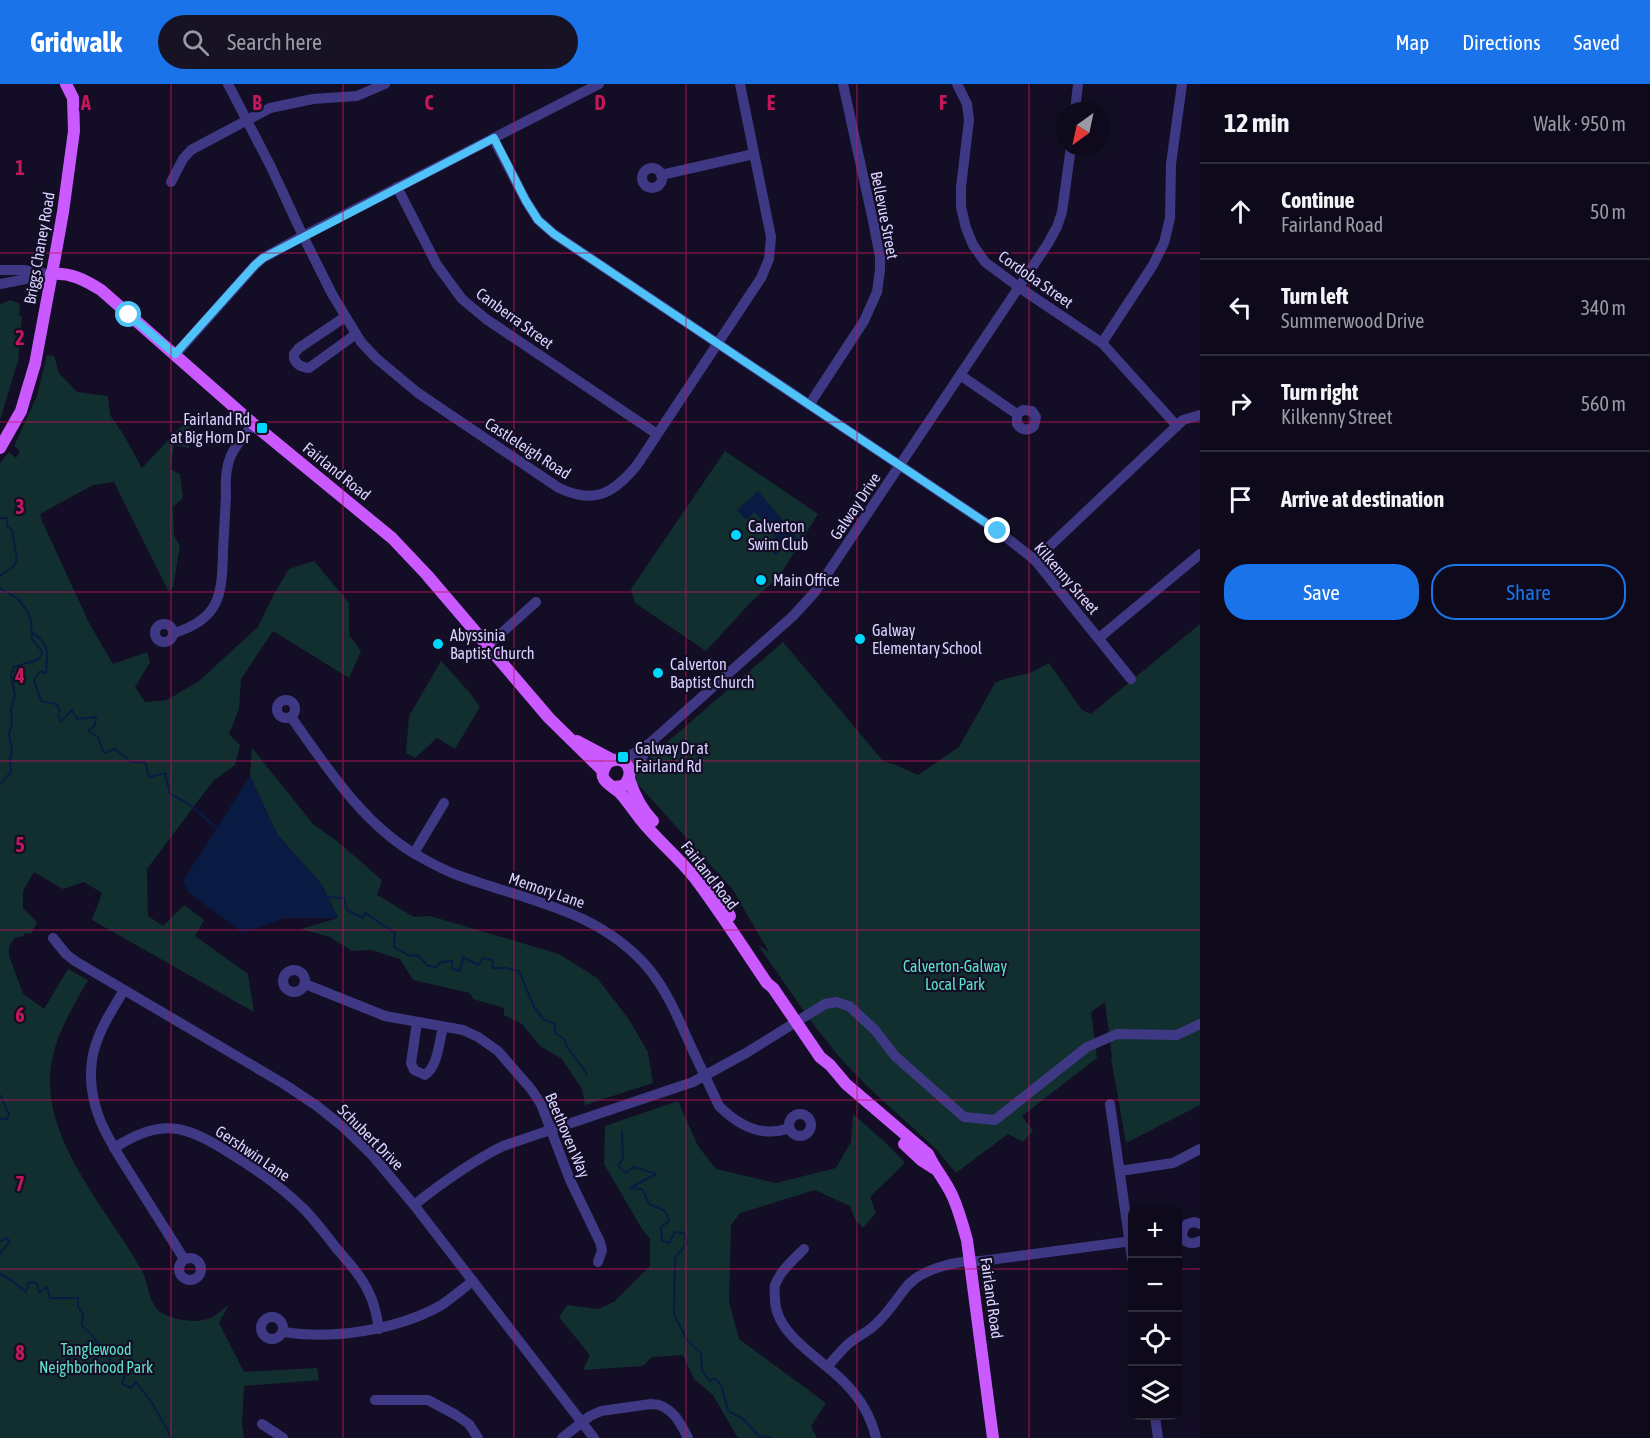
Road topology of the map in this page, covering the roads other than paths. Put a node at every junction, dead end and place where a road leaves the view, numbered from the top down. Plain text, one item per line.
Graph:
1 (66, 84) edge
2 (228, 84) edge
3 (385, 84) edge
4 (599, 84) edge
5 (740, 84) edge
6 (843, 84) edge
7 (957, 84) edge
8 (1078, 84) edge
9 (1182, 84) edge
10 (1076, 102) edge
11 (246, 121) junction
12 (494, 138) junction
13 (754, 154) junction
14 (1070, 156) edge
15 (662, 174) dead end
16 (171, 182) dead end
17 (397, 188) junction
18 (303, 236) junction
19 (2, 270) edge
20 (51, 274) junction
21 (3, 284) edge
22 (1020, 288) junction
23 (345, 317) junction
24 (356, 334) junction
25 (1102, 343) junction
26 (718, 344) junction
27 (175, 354) junction
28 (960, 375) junction
29 (809, 405) junction
30 (1017, 414) dead end
31 (1200, 414) edge
32 (253, 424) junction
33 (1177, 426) junction
34 (657, 434) junction
35 (0, 448) edge
36 (899, 466) junction
37 (1200, 554) edge
38 (1035, 560) junction
39 (536, 602) dead end
40 (174, 633) dead end
41 (1099, 638) junction
42 (487, 646) junction
43 (1131, 679) dead end
44 (291, 717) dead end
45 (568, 737) junction
46 (650, 743) junction
47 (617, 760) junction
48 (603, 771) junction
49 (630, 774) junction
50 (614, 787) junction
51 (444, 804) dead end
52 (414, 853) junction
53 (53, 938) dead end
54 (305, 984) dead end
55 (773, 988) junction
56 (124, 990) junction
57 (417, 1022) junction
58 (795, 1022) junction
59 (1200, 1024) edge
60 (443, 1027) junction
61 (705, 1076) junction
62 (1110, 1104) dead end
63 (789, 1128) dead end
64 (551, 1129) junction
65 (114, 1148) junction
66 (1200, 1149) edge
67 (1120, 1171) junction
68 (414, 1205) junction
69 (1128, 1222) edge
70 (1200, 1224) edge
71 (1182, 1230) edge
72 (1182, 1236) edge
73 (1128, 1241) edge
74 (1200, 1241) edge
75 (804, 1249) dead end
76 (184, 1259) dead end
77 (970, 1261) junction
78 (598, 1262) dead end
79 (473, 1281) junction
80 (379, 1329) junction
81 (283, 1332) dead end
82 (828, 1366) junction
83 (375, 1400) dead end
84 (1156, 1420) edge
85 (582, 1423) junction
86 (262, 1424) dead end
87 (283, 1438) edge
88 (478, 1438) edge
89 (561, 1438) edge
90 (594, 1438) edge
91 (688, 1438) edge
92 (876, 1438) edge
93 (993, 1438) edge
94 (1158, 1438) edge

1 - 20 main road, Briggs Chaney Road
2 - 11 street, Castleleigh Road
3 - 11 street
4 - 12 street
5 - 13 street, Castleleigh Road
6 - 29 street, Bellevue Street
7 - 22 street, Cordoba Street
8 - 10 street
9 - 25 street
11 - 16 street
11 - 18 street, Castleleigh Road
12 - 17 street
12 - 26 street, Kilkenny Street
13 - 15 street
13 - 26 street, Castleleigh Road
14 - 22 street, Galway Drive
17 - 18 street
17 - 34 street, Canberra Street
18 - 23 street, Castleleigh Road
18 - 27 street
19 - 20 street
19 - 21 street
20 - 21 street
20 - 27 main road, Fairland Road
20 - 35 main road, Briggs Chaney Road
22 - 25 street, Cordoba Street
22 - 28 street, Galway Drive
23 - 24 street, Castleleigh Road
23 - 24 street
24 - 34 street, Castleleigh Road
25 - 33 street, Cordoba Street
26 - 29 street, Kilkenny Street
26 - 34 street, Castleleigh Road
27 - 32 main road, Fairland Road
28 - 30 street
28 - 36 street, Galway Drive
29 - 36 street, Kilkenny Street
31 - 33 street
32 - 40 street
32 - 42 main road, Fairland Road
33 - 38 street
36 - 38 street, Kilkenny Street
36 - 46 street, Galway Drive
37 - 41 street
38 - 41 street, Kilkenny Street
39 - 42 street
41 - 43 street, Kilkenny Street
42 - 45 main road, Fairland Road
44 - 52 street, Memory Lane
45 - 47 main road, Fairland Road
45 - 48 main road, Fairland Road
46 - 47 street, Galway Drive
46 - 49 street, Galway Drive
47 - 48 main road
47 - 49 main road
48 - 50 main road
49 - 50 main road
49 - 55 main road, Fairland Road
50 - 55 main road, Fairland Road
51 - 52 street
52 - 61 street, Memory Lane
53 - 56 street, Schubert Drive
54 - 57 street, Beethoven Way
55 - 58 main road, Fairland Road
56 - 65 street
56 - 68 street, Schubert Drive
57 - 60 street, Beethoven Way
57 - 60 street
58 - 59 street
58 - 61 street
58 - 77 main road, Fairland Road
60 - 64 street, Beethoven Way
61 - 63 street, Memory Lane
61 - 64 street
62 - 67 street
64 - 68 street
64 - 78 street, Beethoven Way
65 - 76 street
65 - 80 street, Gershwin Lane
66 - 67 street
67 - 69 street
68 - 79 street, Schubert Drive
70 - 71 street
72 - 74 street
73 - 77 street
75 - 82 street
77 - 82 street
77 - 93 main road, Fairland Road
79 - 80 street
79 - 85 street, Schubert Drive
80 - 81 street
82 - 92 street
83 - 88 street
84 - 94 street
85 - 89 street
85 - 90 street, Schubert Drive
85 - 91 street
86 - 87 street

